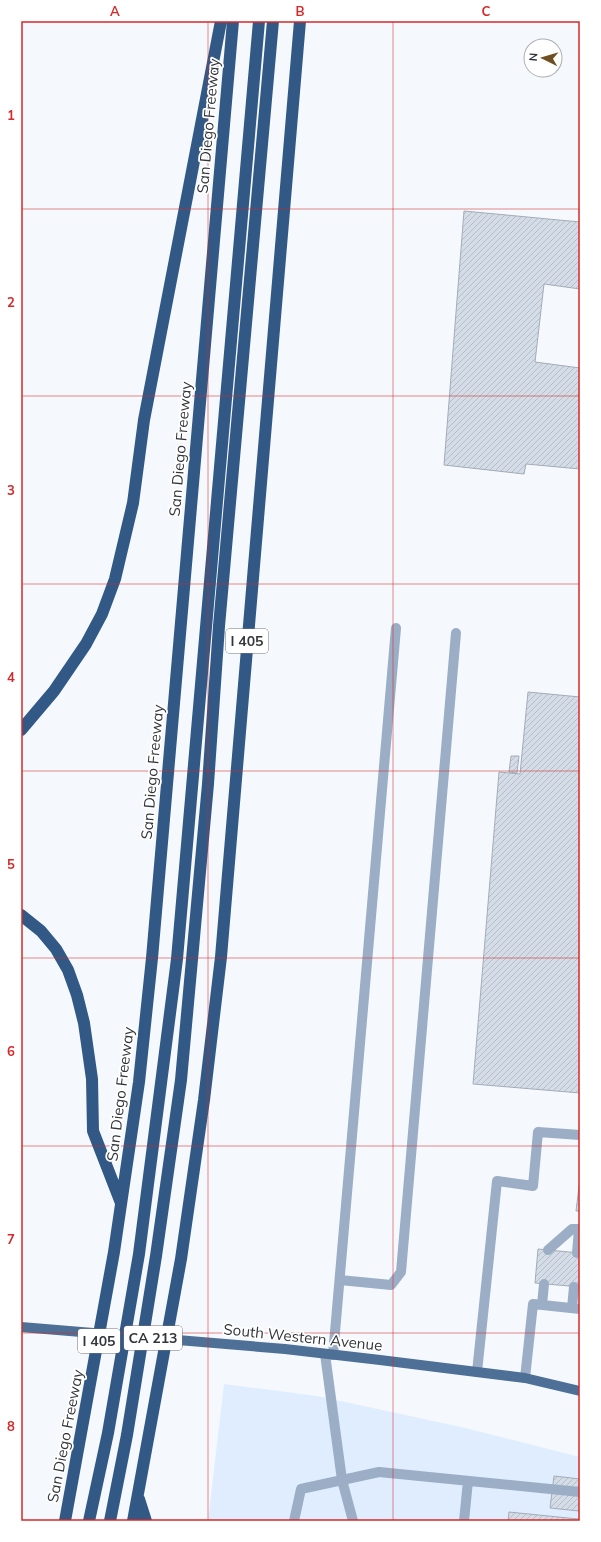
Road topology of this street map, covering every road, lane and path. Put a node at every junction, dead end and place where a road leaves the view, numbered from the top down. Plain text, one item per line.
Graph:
1 (221, 21) edge
2 (233, 21) edge
3 (259, 21) edge
4 (273, 21) edge
5 (300, 21) edge
6 (396, 628) dead end
7 (456, 633) dead end
8 (21, 730) edge
9 (21, 915) edge
10 (580, 1135) edge
11 (122, 1204) junction
12 (580, 1229) edge
13 (548, 1250) dead end
14 (577, 1253) dead end
15 (340, 1280) junction
16 (544, 1284) dead end
17 (574, 1286) dead end
18 (542, 1305) junction
19 (576, 1309) edge
20 (21, 1327) edge
21 (329, 1354) junction
22 (477, 1372) junction
23 (525, 1378) junction
24 (580, 1391) edge
25 (342, 1480) junction
26 (468, 1481) junction
27 (580, 1492) edge
28 (138, 1498) junction
29 (65, 1521) edge
30 (89, 1521) edge
31 (110, 1521) edge
32 (133, 1521) edge
33 (146, 1521) edge
34 (294, 1521) edge
35 (353, 1521) edge
36 (464, 1521) edge

1 - 8 highway
2 - 11 highway, San Diego Freeway / I 405
3 - 30 highway
4 - 31 highway
5 - 28 highway, I 405
6 - 15 lane
7 - 15 lane
9 - 11 highway
10 - 22 lane
11 - 29 highway, San Diego Freeway / I 405
12 - 13 lane
12 - 14 lane
15 - 21 lane
16 - 18 lane
17 - 19 lane
18 - 19 lane
18 - 23 lane
20 - 21 main road, South Western Avenue / CA 213
21 - 22 main road, South Western Avenue / CA 213
21 - 25 lane
22 - 23 main road, South Western Avenue / CA 213
23 - 24 main road, South Western Avenue / CA 213
25 - 26 lane
25 - 34 lane
25 - 35 lane
26 - 27 lane
26 - 36 lane
28 - 32 highway, I 405
28 - 33 highway

